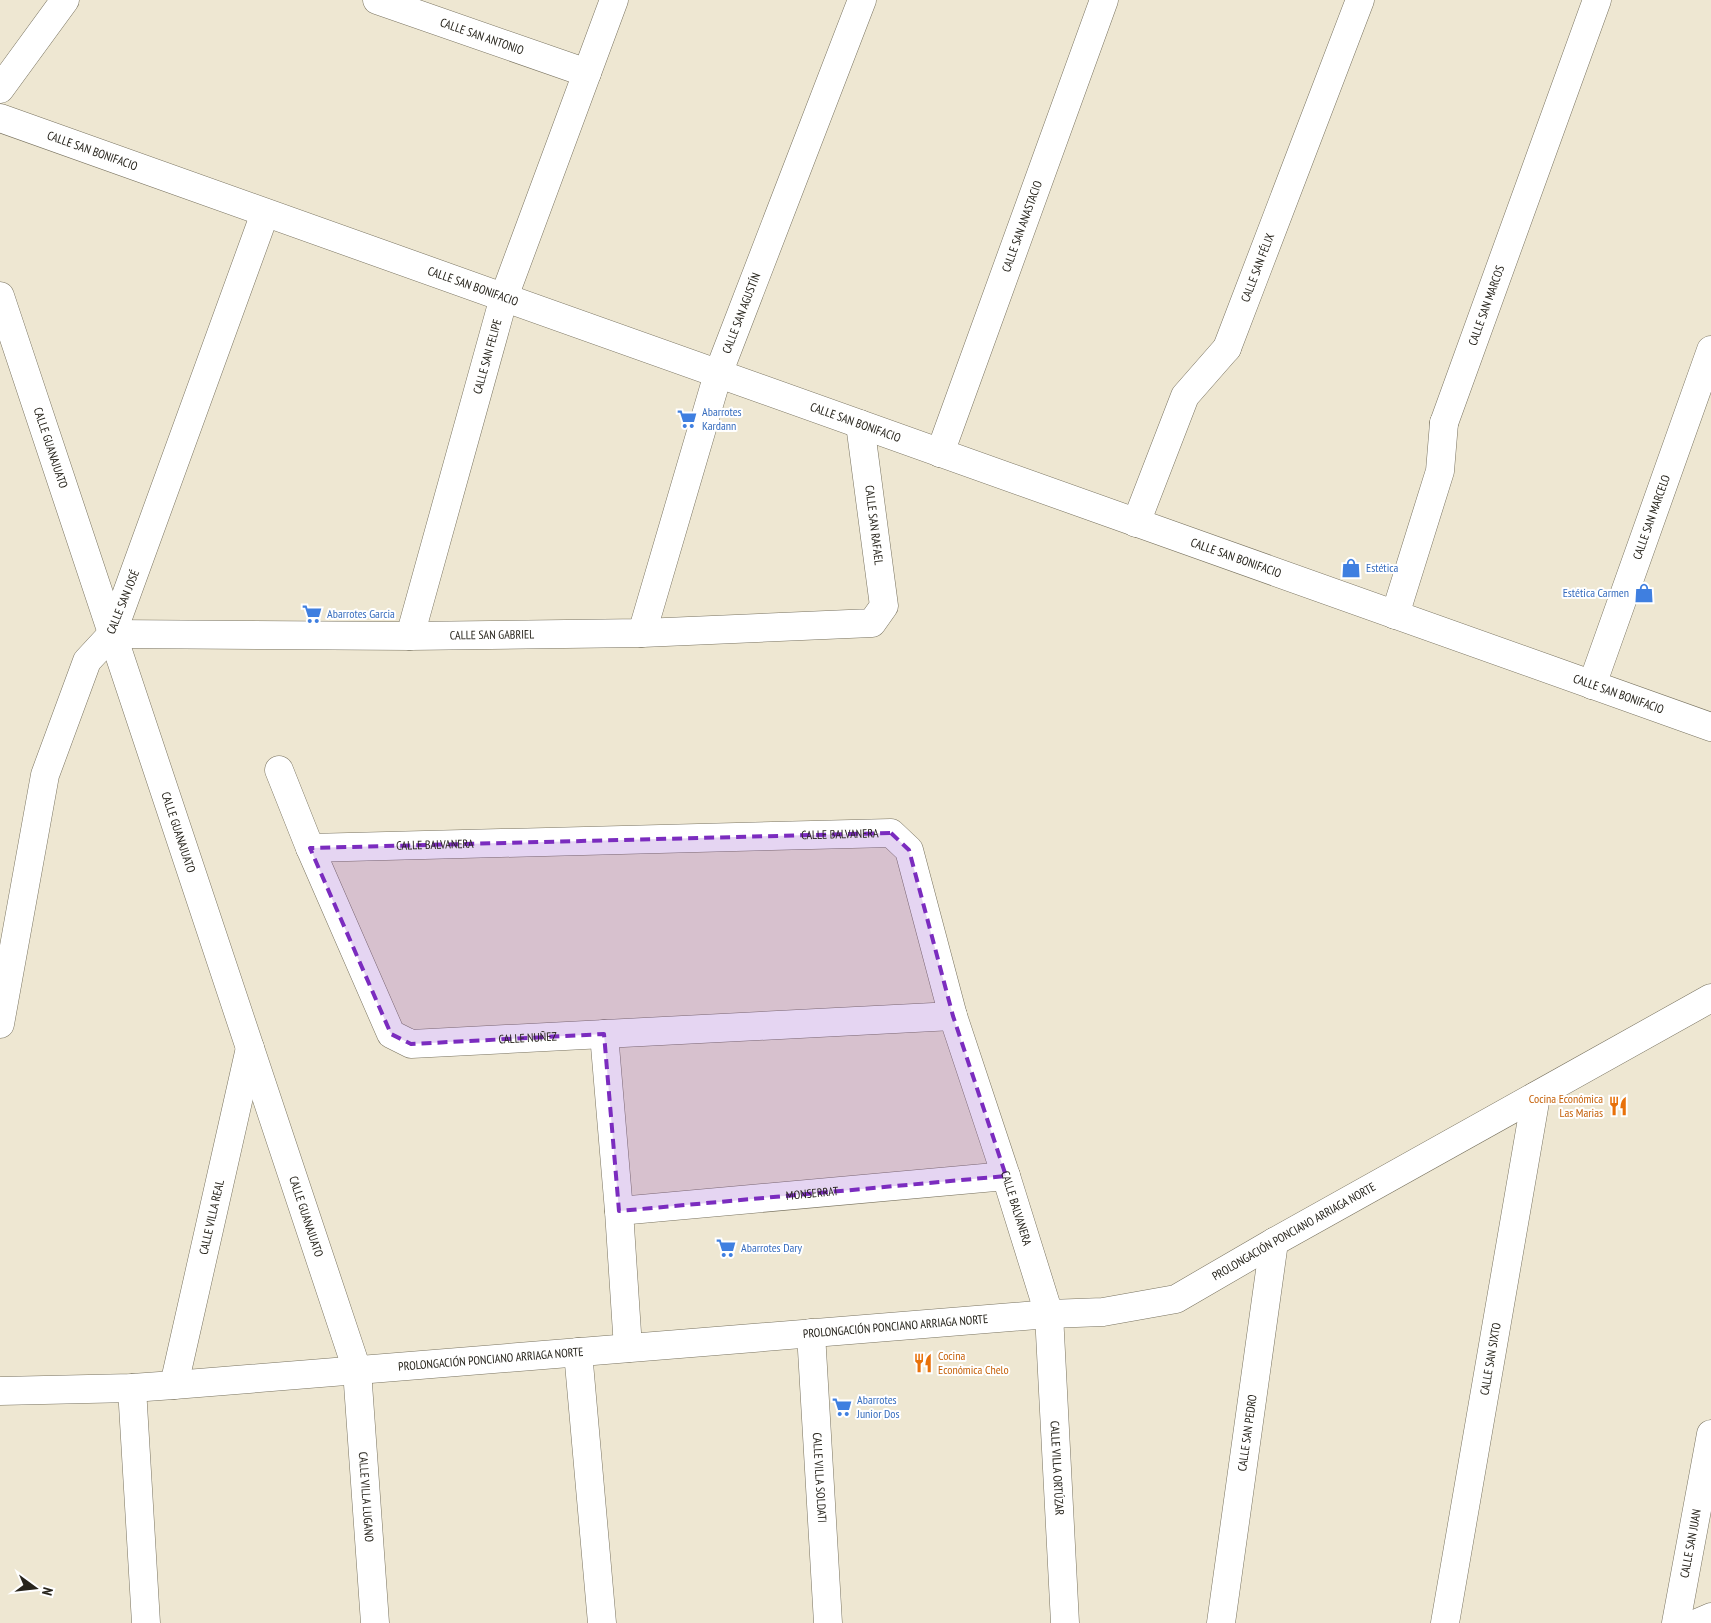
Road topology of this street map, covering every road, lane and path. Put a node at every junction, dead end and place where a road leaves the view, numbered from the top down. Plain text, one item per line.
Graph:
1 (65, 0) edge
2 (377, 0) edge
3 (614, 0) edge
4 (862, 0) edge
5 (1104, 0) edge
6 (1360, 0) edge
7 (1597, 0) edge
8 (587, 73) junction
9 (0, 89) edge
10 (0, 118) edge
11 (265, 213) junction
12 (0, 296) edge
13 (504, 298) junction
14 (1711, 350) edge
15 (718, 374) junction
16 (860, 424) junction
17 (940, 453) junction
18 (1136, 523) junction
19 (1395, 615) junction
20 (872, 623) joint
21 (642, 633) junction
22 (112, 634) junction
23 (410, 636) junction
24 (1592, 685) junction
25 (1711, 727) edge
26 (279, 770) dead end
27 (310, 848) junction
28 (1711, 998) edge
29 (953, 1016) junction
30 (0, 1024) edge
31 (604, 1034) junction
32 (250, 1048) junction
33 (1536, 1096) junction
34 (1006, 1176) junction
35 (619, 1210) junction
36 (1274, 1242) junction
37 (1048, 1314) junction
38 (812, 1333) junction
39 (628, 1348) junction
40 (578, 1352) junction
41 (357, 1370) junction
42 (174, 1385) junction
43 (132, 1388) junction
44 (0, 1392) edge
45 (1711, 1434) edge
46 (1711, 1617) edge
47 (146, 1623) edge
48 (375, 1623) edge
49 (602, 1623) edge
50 (828, 1623) edge
51 (1065, 1623) edge
52 (1221, 1623) edge
53 (1445, 1623) edge
54 (1676, 1623) edge
55 (1698, 1623) edge

1 - 9 street
2 - 8 street, CALLE SAN ANTONIO
3 - 8 street, CALLE SAN FELIPE
4 - 15 street, CALLE SAN AGUSTÍN
5 - 17 street, CALLE SAN ANASTACIO
6 - 18 street, CALLE SAN FÉLIX
7 - 19 street, CALLE SAN MARCOS
8 - 13 street, CALLE SAN FELIPE
10 - 11 street, CALLE SAN BONIFACIO
11 - 13 street, CALLE SAN BONIFACIO
11 - 22 street, CALLE SAN JOSÉ
12 - 22 street, CALLE GUANAJUATO
13 - 15 street, CALLE SAN BONIFACIO
13 - 23 street, CALLE SAN FELIPE
14 - 24 street, CALLE SAN MARCELO
15 - 16 street, CALLE SAN BONIFACIO
15 - 21 street, CALLE SAN AGUSTÍN
16 - 17 street, CALLE SAN BONIFACIO
16 - 20 street, CALLE SAN RAFAEL
17 - 18 street, CALLE SAN BONIFACIO
18 - 19 street, CALLE SAN BONIFACIO
19 - 24 street, CALLE SAN BONIFACIO
20 - 21 street, CALLE SAN GABRIEL
21 - 23 street, CALLE SAN GABRIEL
22 - 23 street, CALLE SAN GABRIEL
22 - 30 street, CALLE SAN JOSÉ
22 - 32 street, CALLE GUANAJUATO
24 - 25 street, CALLE SAN BONIFACIO
26 - 27 street, CALLE NUÑEZ
27 - 29 street, CALLE BALVANERA
27 - 31 street, CALLE NUÑEZ
28 - 33 street, PROLONGACIÓN PONCIANO ARRIAGA NORTE
29 - 31 street, CALLE NUÑEZ
29 - 34 street, CALLE BALVANERA
31 - 35 street
32 - 41 street, CALLE GUANAJUATO
32 - 42 street, CALLE VILLA REAL
33 - 36 street, PROLONGACIÓN PONCIANO ARRIAGA NORTE
33 - 53 street, CALLE SAN SIXTO
34 - 35 street, MONSERRAT
34 - 37 street, CALLE BALVANERA
35 - 39 street
36 - 37 street, PROLONGACIÓN PONCIANO ARRIAGA NORTE
36 - 52 street, CALLE SAN PEDRO
37 - 38 street, PROLONGACIÓN PONCIANO ARRIAGA NORTE
37 - 51 street, CALLE VILLA ORTÚZAR
38 - 39 street, PROLONGACIÓN PONCIANO ARRIAGA NORTE
38 - 50 street, CALLE VILLA SOLDATI
39 - 40 street, PROLONGACIÓN PONCIANO ARRIAGA NORTE
40 - 41 street, PROLONGACIÓN PONCIANO ARRIAGA NORTE
40 - 49 street
41 - 42 street, PROLONGACIÓN PONCIANO ARRIAGA NORTE
41 - 48 street, CALLE VILLA LUGANO
42 - 43 street, PROLONGACIÓN PONCIANO ARRIAGA NORTE
43 - 44 street, PROLONGACIÓN PONCIANO ARRIAGA NORTE
43 - 47 street
45 - 54 street, CALLE SAN JUAN
46 - 55 street

